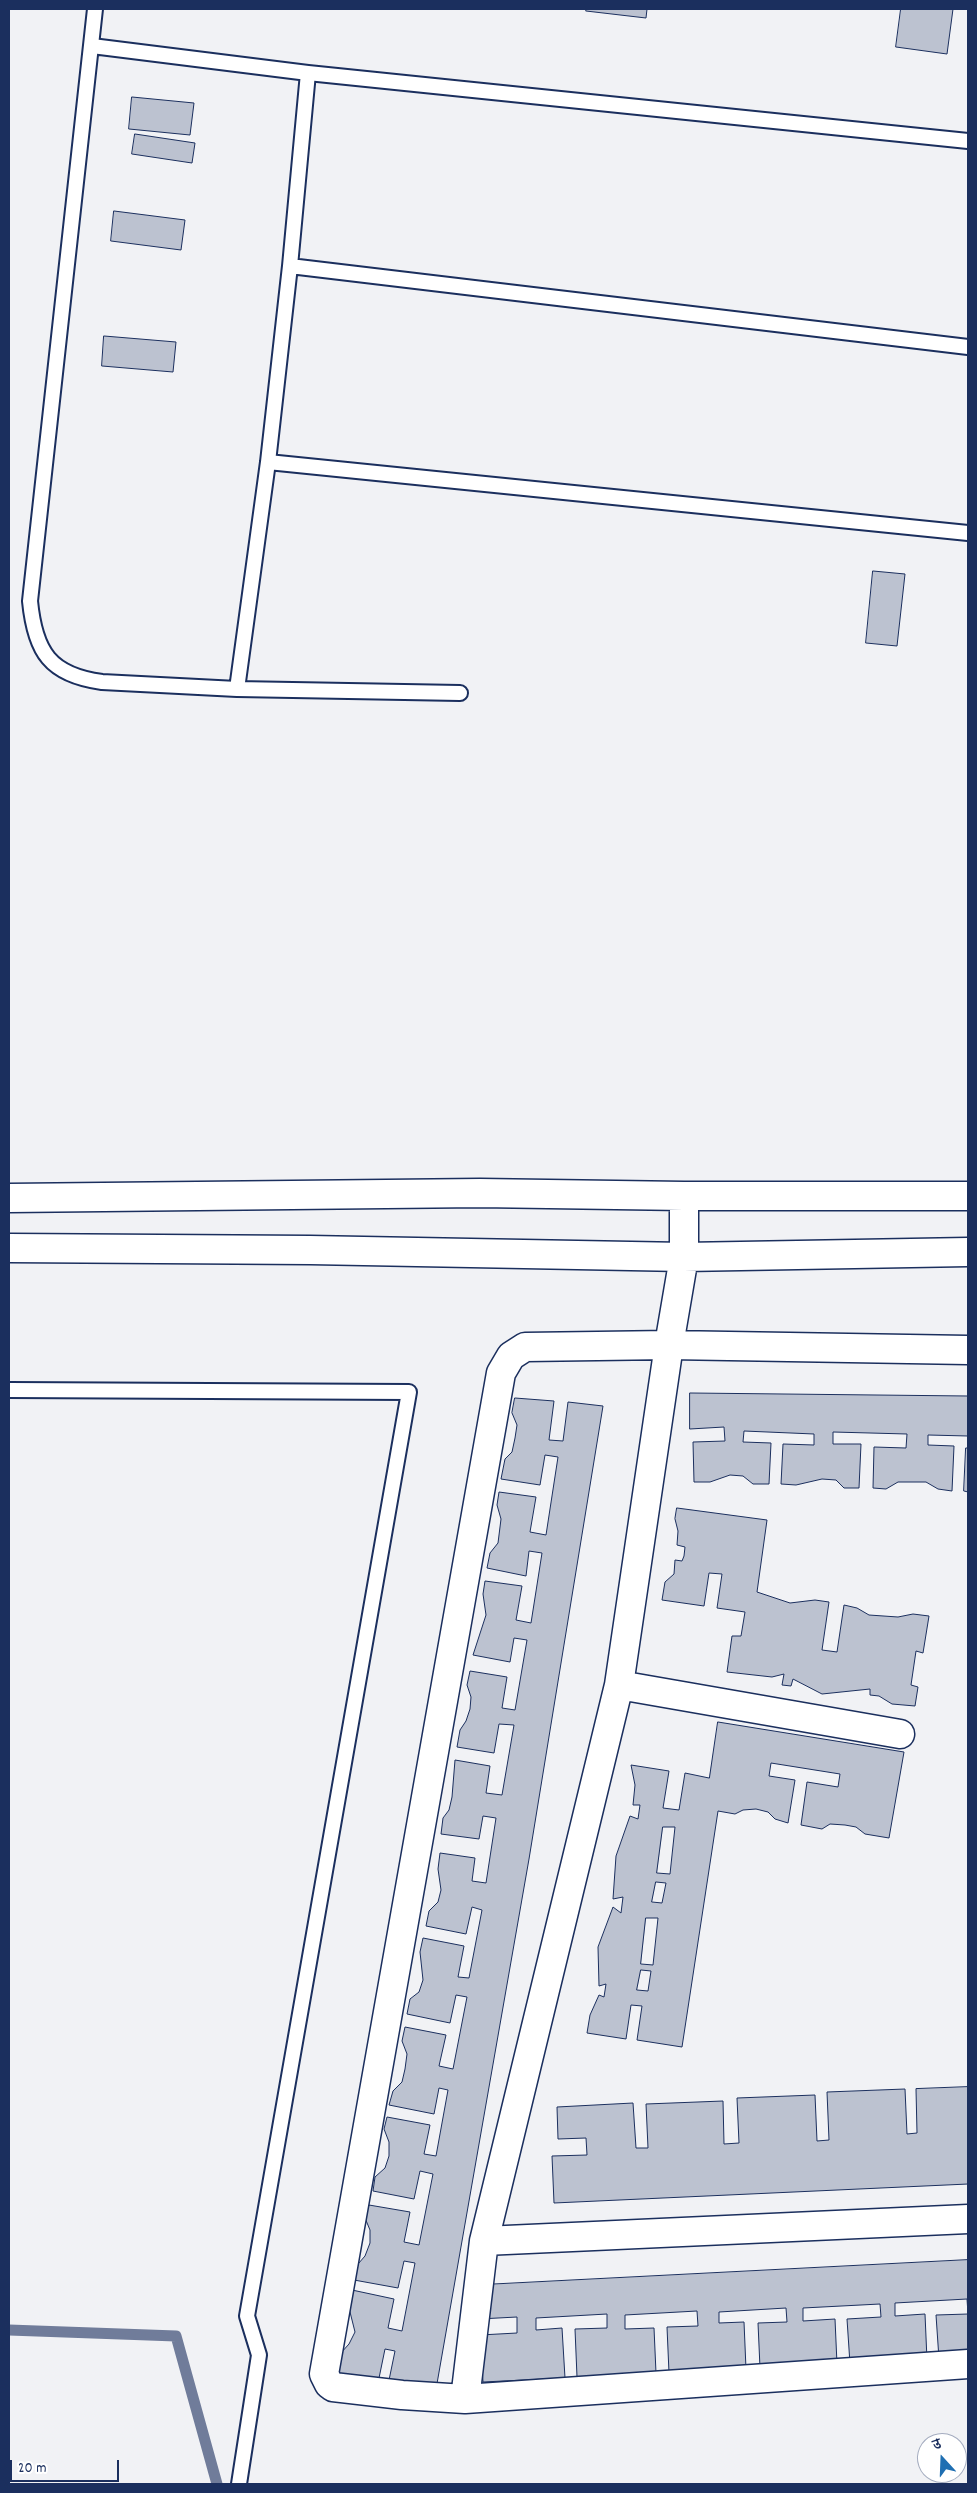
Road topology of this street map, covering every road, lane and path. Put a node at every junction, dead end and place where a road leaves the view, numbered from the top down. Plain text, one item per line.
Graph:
1 (96, 9) edge
2 (92, 46) junction
3 (308, 73) junction
4 (968, 140) edge
5 (290, 266) junction
6 (968, 347) edge
7 (268, 462) junction
8 (968, 532) edge
9 (237, 689) junction
10 (460, 693) dead end
11 (684, 1196) junction
12 (968, 1196) edge
13 (9, 1198) edge
14 (9, 1248) edge
15 (968, 1252) edge
16 (684, 1257) junction
17 (668, 1345) junction
18 (968, 1350) edge
19 (9, 1390) edge
20 (619, 1685) junction
21 (900, 1734) dead end
22 (968, 2219) edge
23 (484, 2241) junction
24 (968, 2364) edge
25 (465, 2399) junction
26 (239, 2484) edge

1 - 2 lane
2 - 3 lane
2 - 9 lane
3 - 4 lane
3 - 5 lane
5 - 6 lane
5 - 7 lane
7 - 8 lane
7 - 9 lane
9 - 10 lane
11 - 12 street
11 - 13 street
11 - 16 street
14 - 16 street
15 - 16 street
16 - 17 street
17 - 18 street
17 - 20 street
17 - 25 street
19 - 26 lane
20 - 21 street
20 - 23 street
22 - 23 street
23 - 25 street
24 - 25 street

